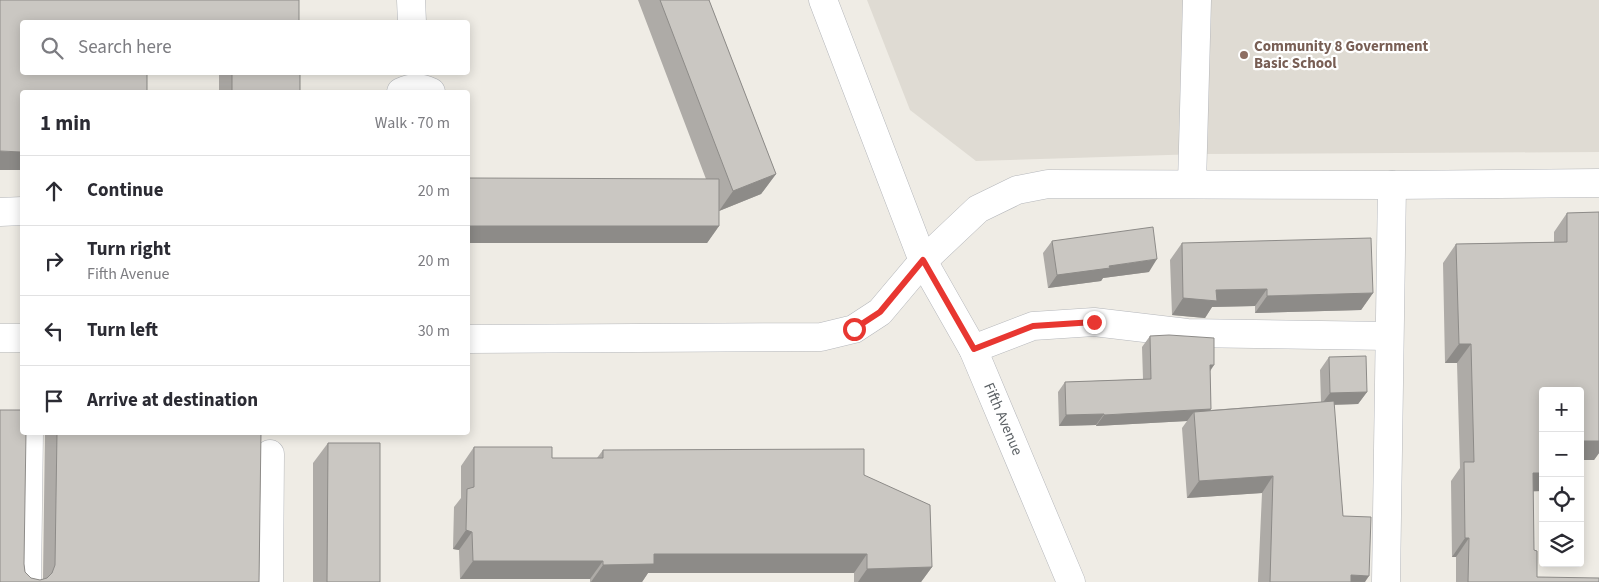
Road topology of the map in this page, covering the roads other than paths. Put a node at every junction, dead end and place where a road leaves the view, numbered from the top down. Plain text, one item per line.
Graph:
1 (411, 0) edge
2 (823, 0) edge
3 (1197, 0) edge
4 (412, 20) edge
5 (1599, 183) edge
6 (1192, 184) junction
7 (1392, 185) junction
8 (20, 211) edge
9 (0, 212) edge
10 (923, 260) junction
11 (1389, 336) junction
12 (0, 338) edge
13 (20, 338) edge
14 (470, 339) edge
15 (974, 349) junction
16 (30, 435) edge
17 (270, 454) dead end
18 (27, 582) edge
19 (269, 582) edge
20 (1071, 582) edge
21 (1386, 582) edge

1 - 4 street
2 - 10 street, Fifth Avenue
3 - 6 street
5 - 7 street
6 - 7 street
6 - 10 street
7 - 11 street
8 - 9 street
10 - 14 street
10 - 15 street, Fifth Avenue
11 - 15 street
11 - 21 street
12 - 13 street
15 - 20 street, Fifth Avenue
16 - 18 street
17 - 19 street

